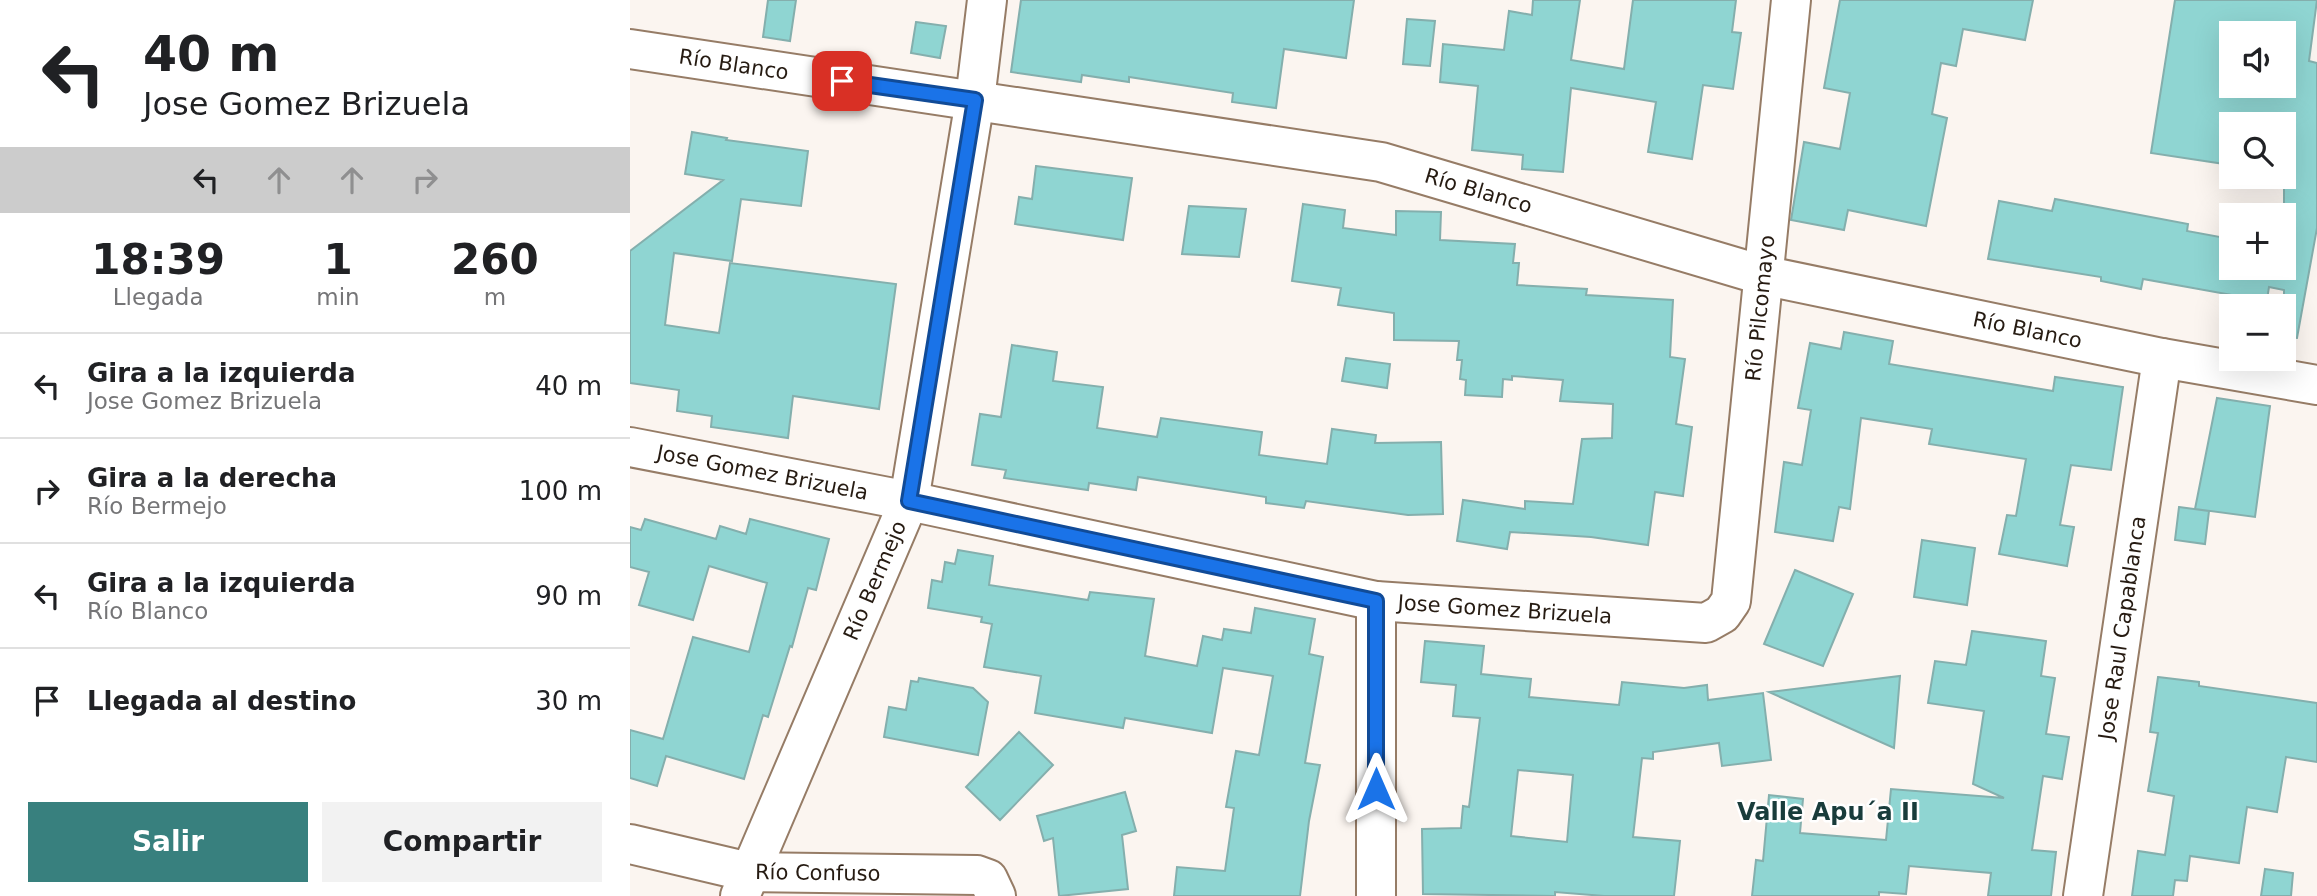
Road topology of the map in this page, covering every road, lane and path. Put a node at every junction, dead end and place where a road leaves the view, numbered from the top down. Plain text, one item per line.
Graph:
1 (987, 0) edge
2 (1791, 0) edge
3 (630, 50) edge
4 (975, 100) junction
5 (1762, 275) junction
6 (2162, 358) junction
7 (2317, 385) edge
8 (630, 447) edge
9 (909, 501) junction
10 (1376, 601) junction
11 (1722, 614) joint
12 (630, 844) edge
13 (744, 884) edge
14 (996, 896) edge
15 (1376, 896) edge
16 (2083, 896) edge

1 - 4 street, Río Bermejo
2 - 5 street, Río Pilcomayo
3 - 4 street, Río Blanco
4 - 5 street, Río Blanco
4 - 9 street, Río Bermejo
5 - 6 street, Río Blanco
5 - 11 street, Río Pilcomayo
6 - 7 street, Río Blanco
6 - 16 street, Jose Raul Capablanca
8 - 9 street, Jose Gomez Brizuela
9 - 10 street, Jose Gomez Brizuela
9 - 13 street, Río Bermejo
10 - 11 street, Jose Gomez Brizuela
10 - 15 street
12 - 13 street, Río Confuso
13 - 14 street, Río Confuso

